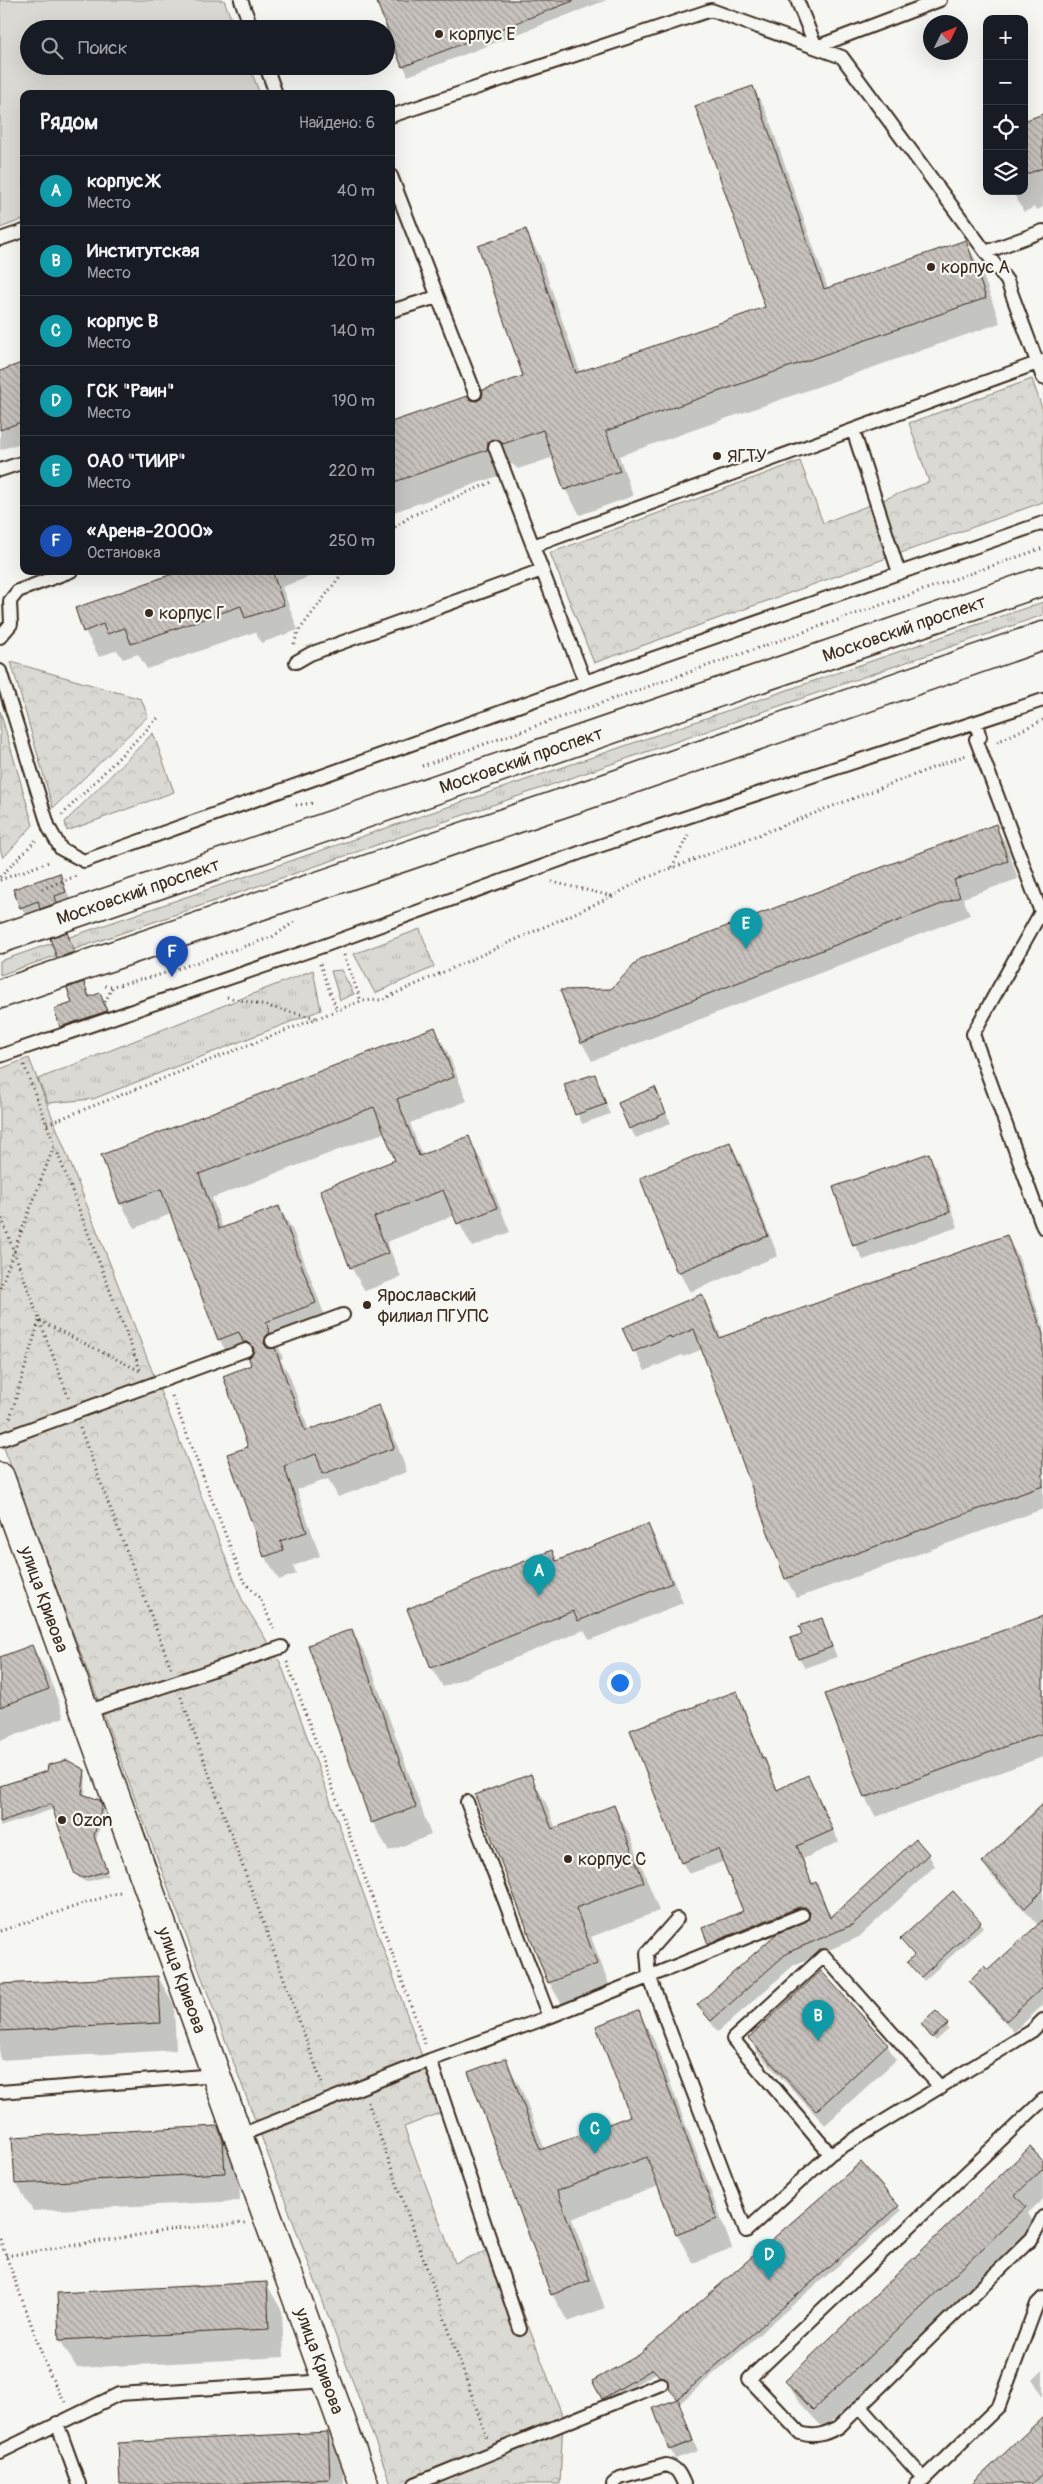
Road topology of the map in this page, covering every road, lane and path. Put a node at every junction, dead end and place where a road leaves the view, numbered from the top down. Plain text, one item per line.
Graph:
1 (241, 0) edge
2 (797, 0) edge
3 (940, 0) edge
4 (249, 20) edge
5 (816, 48) junction
6 (269, 75) edge
7 (275, 90) edge
8 (395, 115) edge
9 (395, 186) edge
10 (1043, 231) edge
11 (20, 232) edge
12 (0, 239) edge
13 (986, 252) junction
14 (437, 296) junction
15 (395, 310) edge
16 (1040, 362) edge
17 (1043, 378) edge
18 (475, 393) dead end
19 (853, 430) junction
20 (495, 447) dead end
21 (20, 463) edge
22 (0, 470) edge
23 (506, 476) junction
24 (1043, 524) edge
25 (395, 527) edge
26 (533, 546) junction
27 (1043, 548) edge
28 (542, 570) junction
29 (899, 573) junction
30 (60, 575) edge
31 (341, 575) edge
32 (1043, 581) edge
33 (1043, 636) edge
34 (0, 637) edge
35 (296, 662) joint
36 (0, 671) edge
37 (585, 682) junction
38 (1043, 700) edge
39 (158, 718) dead end
40 (1043, 720) edge
41 (976, 724) junction
42 (980, 750) junction
43 (415, 768) dead end
44 (318, 803) dead end
45 (289, 806) dead end
46 (699, 814) junction
47 (49, 828) junction
48 (60, 858) dead end
49 (672, 868) junction
50 (520, 874) junction
51 (0, 879) edge
52 (63, 882) dead end
53 (42, 889) dead end
54 (613, 896) junction
55 (0, 939) edge
56 (339, 940) junction
57 (314, 948) junction
58 (113, 986) dead end
59 (192, 989) junction
60 (0, 994) edge
61 (362, 1001) junction
62 (104, 1003) dead end
63 (337, 1010) junction
64 (316, 1018) junction
65 (19, 1050) junction
66 (0, 1056) edge
67 (46, 1124) junction
68 (54, 1145) junction
69 (0, 1214) edge
70 (1043, 1227) edge
71 (14, 1250) junction
72 (0, 1288) edge
73 (343, 1315) dead end
74 (40, 1320) junction
75 (272, 1341) dead end
76 (246, 1350) dead end
77 (140, 1371) junction
78 (156, 1384) junction
79 (75, 1413) junction
80 (2, 1439) edge
81 (0, 1476) edge
82 (282, 1648) junction
83 (176, 1682) junction
84 (86, 1712) junction
85 (467, 1802) dead end
86 (147, 1884) junction
87 (802, 1915) dead end
88 (677, 1919) dead end
89 (0, 1931) edge
90 (649, 1976) junction
91 (550, 2017) junction
92 (1043, 2020) edge
93 (430, 2060) junction
94 (216, 2075) junction
95 (363, 2087) junction
96 (940, 2088) junction
97 (0, 2092) edge
98 (328, 2100) junction
99 (1043, 2100) edge
100 (238, 2136) junction
101 (830, 2154) junction
102 (1043, 2217) edge
103 (253, 2222) dead end
104 (0, 2238) edge
105 (6, 2256) junction
106 (1043, 2298) edge
107 (520, 2329) dead end
108 (327, 2381) junction
109 (661, 2384) dead end
110 (860, 2408) junction
111 (72, 2416) junction
112 (57, 2424) junction
113 (0, 2452) edge
114 (492, 2453) junction
115 (920, 2481) edge
116 (79, 2484) edge
117 (364, 2484) edge
118 (415, 2484) edge
119 (613, 2484) edge
120 (684, 2484) edge

1 - 4 lane
2 - 5 lane
3 - 5 lane
5 - 8 lane
5 - 13 lane
6 - 7 lane
9 - 14 lane
10 - 13 lane
11 - 12 lane
13 - 16 lane
14 - 15 lane
14 - 18 lane
16 - 17 lane
16 - 19 lane
19 - 26 lane
19 - 29 lane
20 - 23 lane
21 - 22 lane
23 - 25 path
23 - 26 lane
24 - 29 lane
26 - 28 lane
27 - 43 path
28 - 35 lane
28 - 37 lane
29 - 37 lane
30 - 34 lane
31 - 35 path
32 - 55 main road, Московский проспект
33 - 60 main road
36 - 47 lane
37 - 47 lane
38 - 41 lane
39 - 47 path
40 - 42 path
41 - 42 lane
41 - 46 lane
42 - 49 path
42 - 70 lane
44 - 45 path
46 - 49 path
46 - 50 lane
47 - 51 path
48 - 51 path
49 - 54 path
50 - 54 path
50 - 56 lane
52 - 53 path
54 - 61 path
56 - 57 lane
56 - 61 path
57 - 59 lane
57 - 63 path
58 - 62 path
59 - 64 path
59 - 65 lane
61 - 63 path
63 - 64 path
64 - 67 path
65 - 66 lane
65 - 67 path
67 - 68 path
68 - 71 path
68 - 77 path
69 - 71 path
71 - 72 path
71 - 74 path
73 - 75 lane
74 - 77 path
74 - 79 path
74 - 80 path
76 - 78 lane
77 - 78 path
78 - 79 lane
78 - 82 path
79 - 80 lane
79 - 83 path
81 - 84 main road, улица Кривова
82 - 83 lane
82 - 93 path
83 - 84 lane
83 - 98 path
84 - 86 main road, улица Кривова
85 - 91 lane
86 - 89 path
86 - 94 main road, улица Кривова
87 - 90 lane
88 - 90 lane
90 - 91 lane
90 - 101 lane
91 - 93 lane
92 - 96 lane
93 - 95 lane
93 - 107 lane
94 - 97 lane
94 - 100 main road, улица Кривова
95 - 98 lane
95 - 114 path
96 - 101 lane
96 - 101 lane
98 - 100 lane
99 - 110 lane
100 - 108 main road, улица Кривова
102 - 110 lane
103 - 105 path
104 - 105 path
105 - 111 path
106 - 115 lane
108 - 111 lane
108 - 117 main road, улица Кривова
109 - 114 lane
110 - 115 lane
111 - 112 lane
112 - 113 lane
112 - 116 lane
114 - 118 lane
119 - 120 lane

